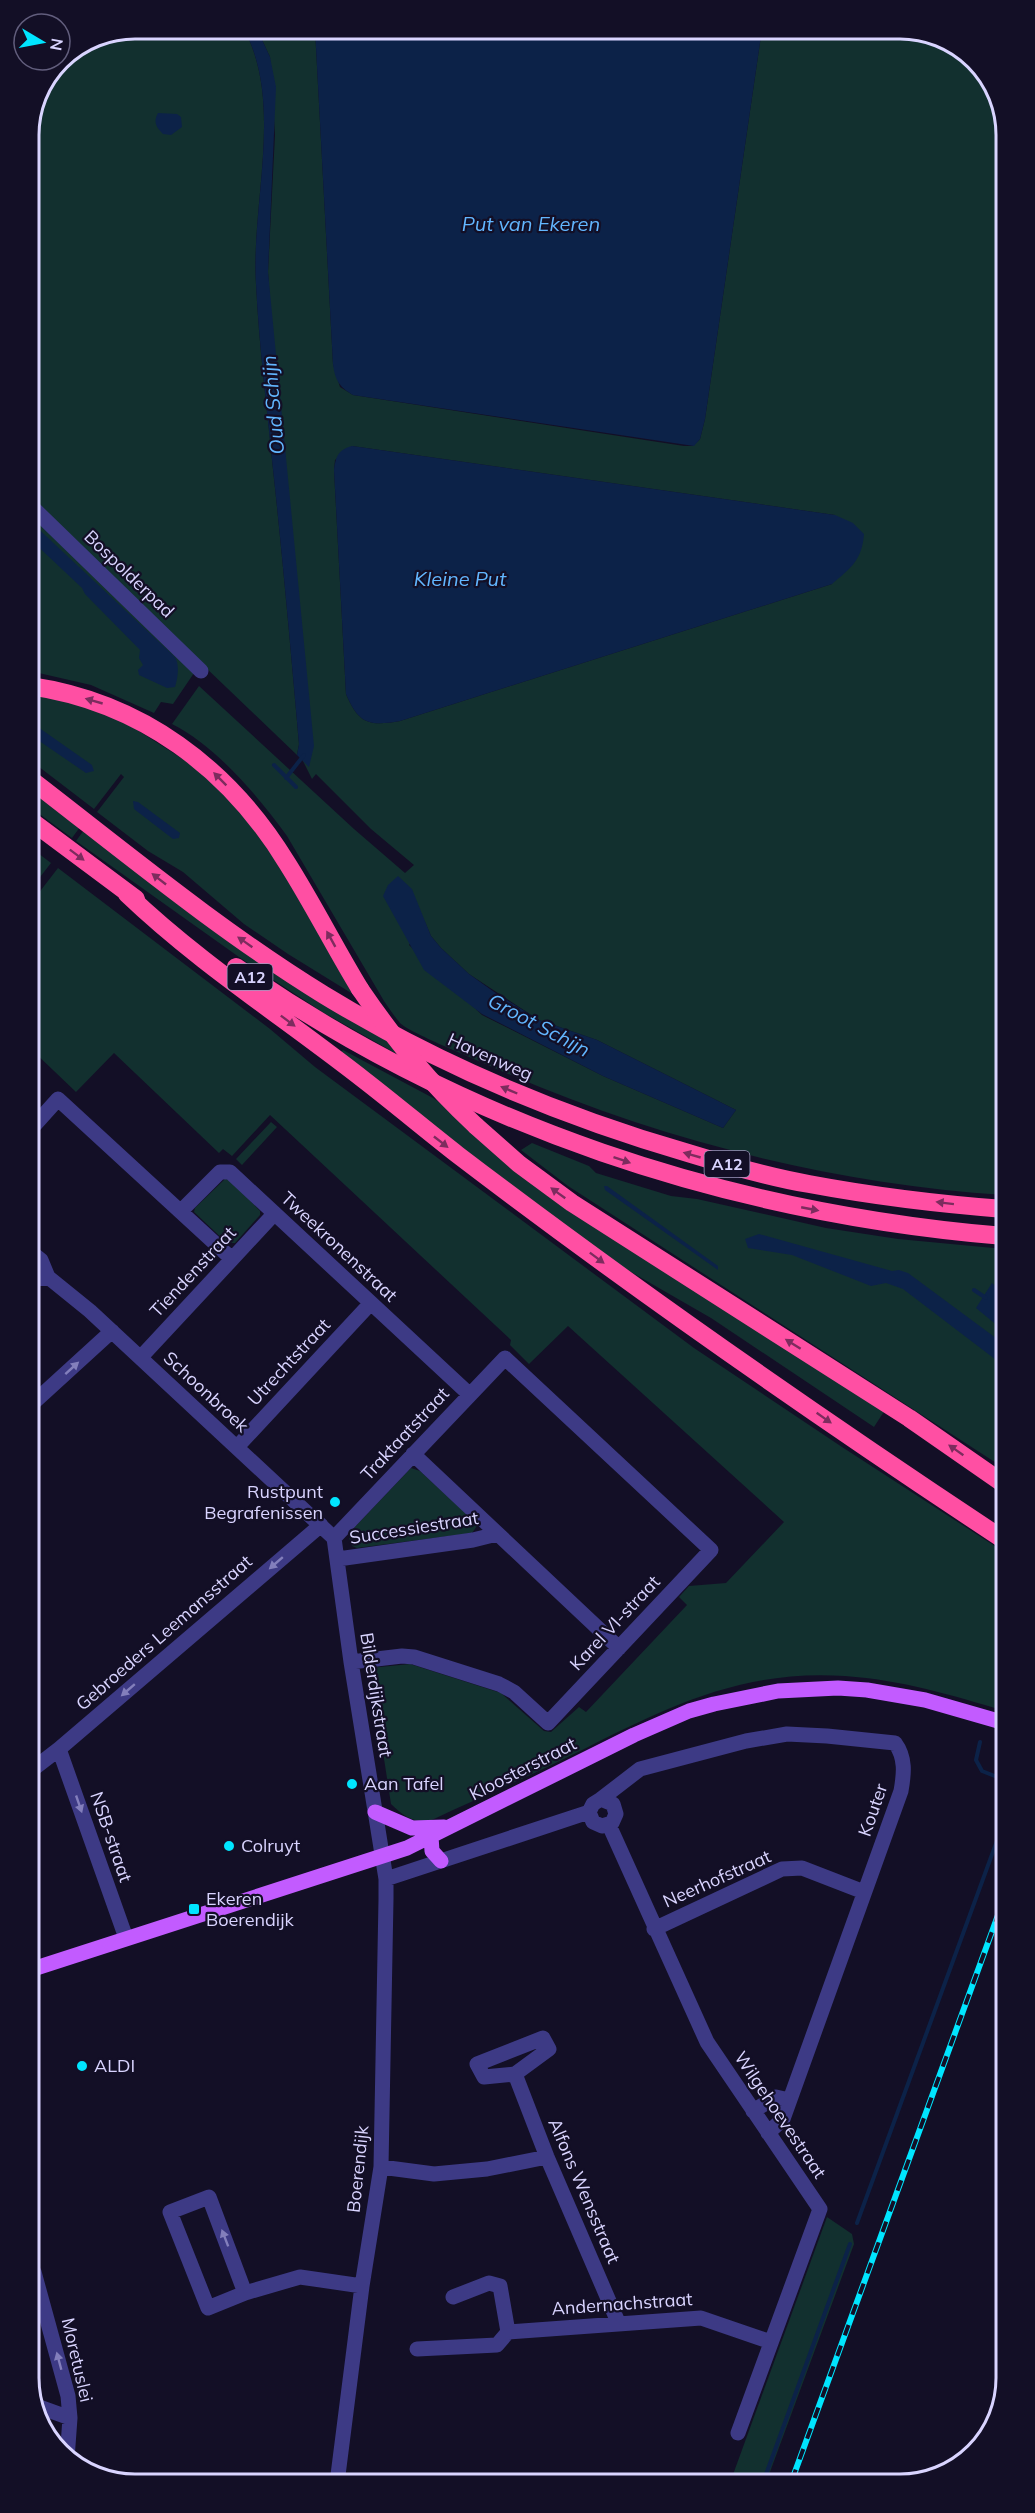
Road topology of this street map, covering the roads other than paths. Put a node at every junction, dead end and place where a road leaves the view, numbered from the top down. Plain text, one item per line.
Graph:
1 (39, 514) edge
2 (201, 671) dead end
3 (39, 688) edge
4 (39, 785) edge
5 (39, 827) edge
6 (127, 894) junction
7 (39, 1120) edge
8 (996, 1208) edge
9 (182, 1210) junction
10 (274, 1214) junction
11 (996, 1235) edge
12 (39, 1258) edge
13 (232, 1259) junction
14 (48, 1277) junction
15 (39, 1279) edge
16 (370, 1304) junction
17 (112, 1331) junction
18 (141, 1357) junction
19 (469, 1394) junction
20 (39, 1398) edge
21 (237, 1447) junction
22 (413, 1454) junction
23 (996, 1478) edge
24 (321, 1525) junction
25 (497, 1534) junction
26 (996, 1535) edge
27 (334, 1538) junction
28 (711, 1550) joint
29 (338, 1559) junction
30 (619, 1648) junction
31 (351, 1662) junction
32 (996, 1720) edge
33 (60, 1749) junction
34 (39, 1765) edge
35 (640, 1769) junction
36 (601, 1799) junction
37 (616, 1810) junction
38 (375, 1812) junction
39 (589, 1812) junction
40 (453, 1826) junction
41 (609, 1826) junction
42 (431, 1836) junction
43 (382, 1856) junction
44 (441, 1861) junction
45 (386, 1879) junction
46 (864, 1892) junction
47 (654, 1929) junction
48 (126, 1938) junction
49 (39, 1967) edge
50 (515, 2074) dead end
51 (789, 2100) junction
52 (753, 2111) junction
53 (768, 2133) junction
54 (547, 2157) junction
55 (381, 2167) junction
56 (362, 2286) junction
57 (39, 2290) edge
58 (245, 2293) junction
59 (453, 2297) dead end
60 (618, 2322) junction
61 (508, 2332) junction
62 (771, 2342) junction
63 (417, 2349) dead end
64 (44, 2409) edge
65 (70, 2418) junction
66 (738, 2433) dead end
67 (68, 2447) edge
68 (338, 2474) edge

1 - 2 street, Bospolderpad
23 -> 3 highway, bridge
8 -> 4 highway, Havenweg / A12
5 -> 6 highway, A12
6 -> 11 highway, A12
6 -> 26 highway
7 - 9 street
9 - 10 street, Tweekronenstraat
9 - 13 street
10 - 13 street, Tiendenstraat
10 - 16 street, Tweekronenstraat
12 - 14 street, Schoonbroek
13 - 18 street, Tiendenstraat
14 - 15 street
14 - 17 street, Schoonbroek
16 - 19 street, Tweekronenstraat
16 - 21 street, Utrechtstraat
17 - 18 street, Schoonbroek
20 -> 17 street
18 - 21 street, Schoonbroek
19 - 22 street, Traktaatstraat
19 - 28 street, Traktaatstraat
21 - 24 street, Schoonbroek
22 - 25 street, Successiestraat
22 - 27 street, Traktaatstraat
24 - 27 street, Schoonbroek
24 -> 33 street, Gebroeders Leemansstraat
25 - 29 street, Successiestraat
25 - 30 street, Successiestraat
27 - 29 street, Bilderdijkstraat
28 - 30 street, Karel VI-straat
29 - 31 street, Bilderdijkstraat
30 - 31 street, Karel VI-straat
31 - 38 street, Bilderdijkstraat
32 - 40 main road, Kloosterstraat
33 - 34 street, Gebroeders Leemansstraat
33 -> 48 street, NSB-straat
35 - 36 street, Kouter
35 - 37 street
35 - 46 street, Kouter
36 - 37 street
36 - 39 street
37 - 41 street
38 - 40 main road
38 - 43 street, Bilderdijkstraat
39 - 41 street
39 - 44 street
40 - 42 main road, Kloosterstraat
41 - 47 street, Wilgehoevestraat
42 - 43 main road, Kloosterstraat
42 - 44 main road
43 - 45 street, Boerendijk
43 - 48 main road, Kloosterstraat
44 - 45 street
45 - 55 street, Boerendijk
46 - 47 street, Neerhofstraat
46 - 51 street, Kouter
47 - 52 street, Wilgehoevestraat
48 - 49 main road, Kloosterstraat
50 - 54 street, Alfons Wensstraat
51 - 52 street
51 - 53 street, Kouter
52 - 53 street, Wilgehoevestraat
53 - 62 street, Wilgehoevestraat
54 - 55 street
54 - 60 street, Alfons Wensstraat
55 - 56 street, Boerendijk
56 - 58 street
56 - 68 street, Boerendijk
65 -> 57 street, Moretuslei
58 -> 58 street
59 - 61 street
60 - 61 street, Andernachstraat
60 - 62 street, Andernachstraat
61 - 63 street, Andernachstraat
62 - 66 street, Wilgehoevestraat
64 - 65 street
65 - 67 street, Moretuslei

